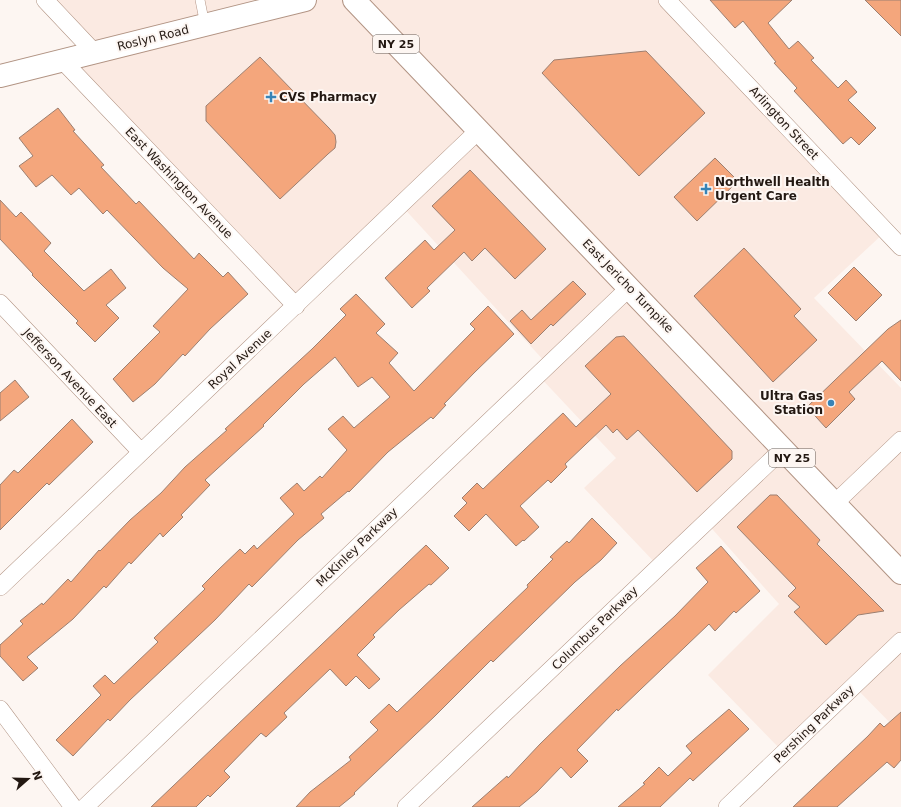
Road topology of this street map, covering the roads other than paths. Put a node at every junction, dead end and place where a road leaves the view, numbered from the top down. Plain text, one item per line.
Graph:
1 (45, 0) edge
2 (200, 0) edge
3 (305, 0) edge
4 (354, 0) edge
5 (667, 0) edge
6 (205, 25) junction
7 (94, 52) junction
8 (62, 60) junction
9 (0, 76) edge
10 (479, 130) junction
11 (901, 247) edge
12 (629, 288) junction
13 (0, 304) edge
14 (296, 306) junction
15 (901, 440) edge
16 (783, 449) junction
17 (140, 452) junction
18 (835, 504) junction
19 (901, 573) edge
20 (0, 587) edge
21 (901, 641) edge
22 (0, 709) edge
23 (73, 807) edge
24 (85, 807) edge
25 (406, 807) edge
26 (727, 807) edge

1 - 7 street
2 - 6 lane
3 - 6 main road, Roslyn Road
4 - 10 main road, East Jericho Turnpike / NY 25
5 - 11 street, Arlington Street
6 - 7 main road, Roslyn Road
7 - 8 main road, Roslyn Road
8 - 9 main road, Roslyn Road
8 - 14 street, East Washington Avenue
10 - 12 main road, East Jericho Turnpike / NY 25
10 - 14 street, Royal Avenue
12 - 16 main road, East Jericho Turnpike / NY 25
12 - 24 street, McKinley Parkway
13 - 17 street, Jefferson Avenue East
14 - 17 street, Royal Avenue
15 - 18 street
16 - 18 main road, East Jericho Turnpike / NY 25
16 - 25 street, Columbus Parkway
17 - 20 street, Royal Avenue
18 - 19 main road, East Jericho Turnpike / NY 25
21 - 26 street, Pershing Parkway
22 - 23 street

